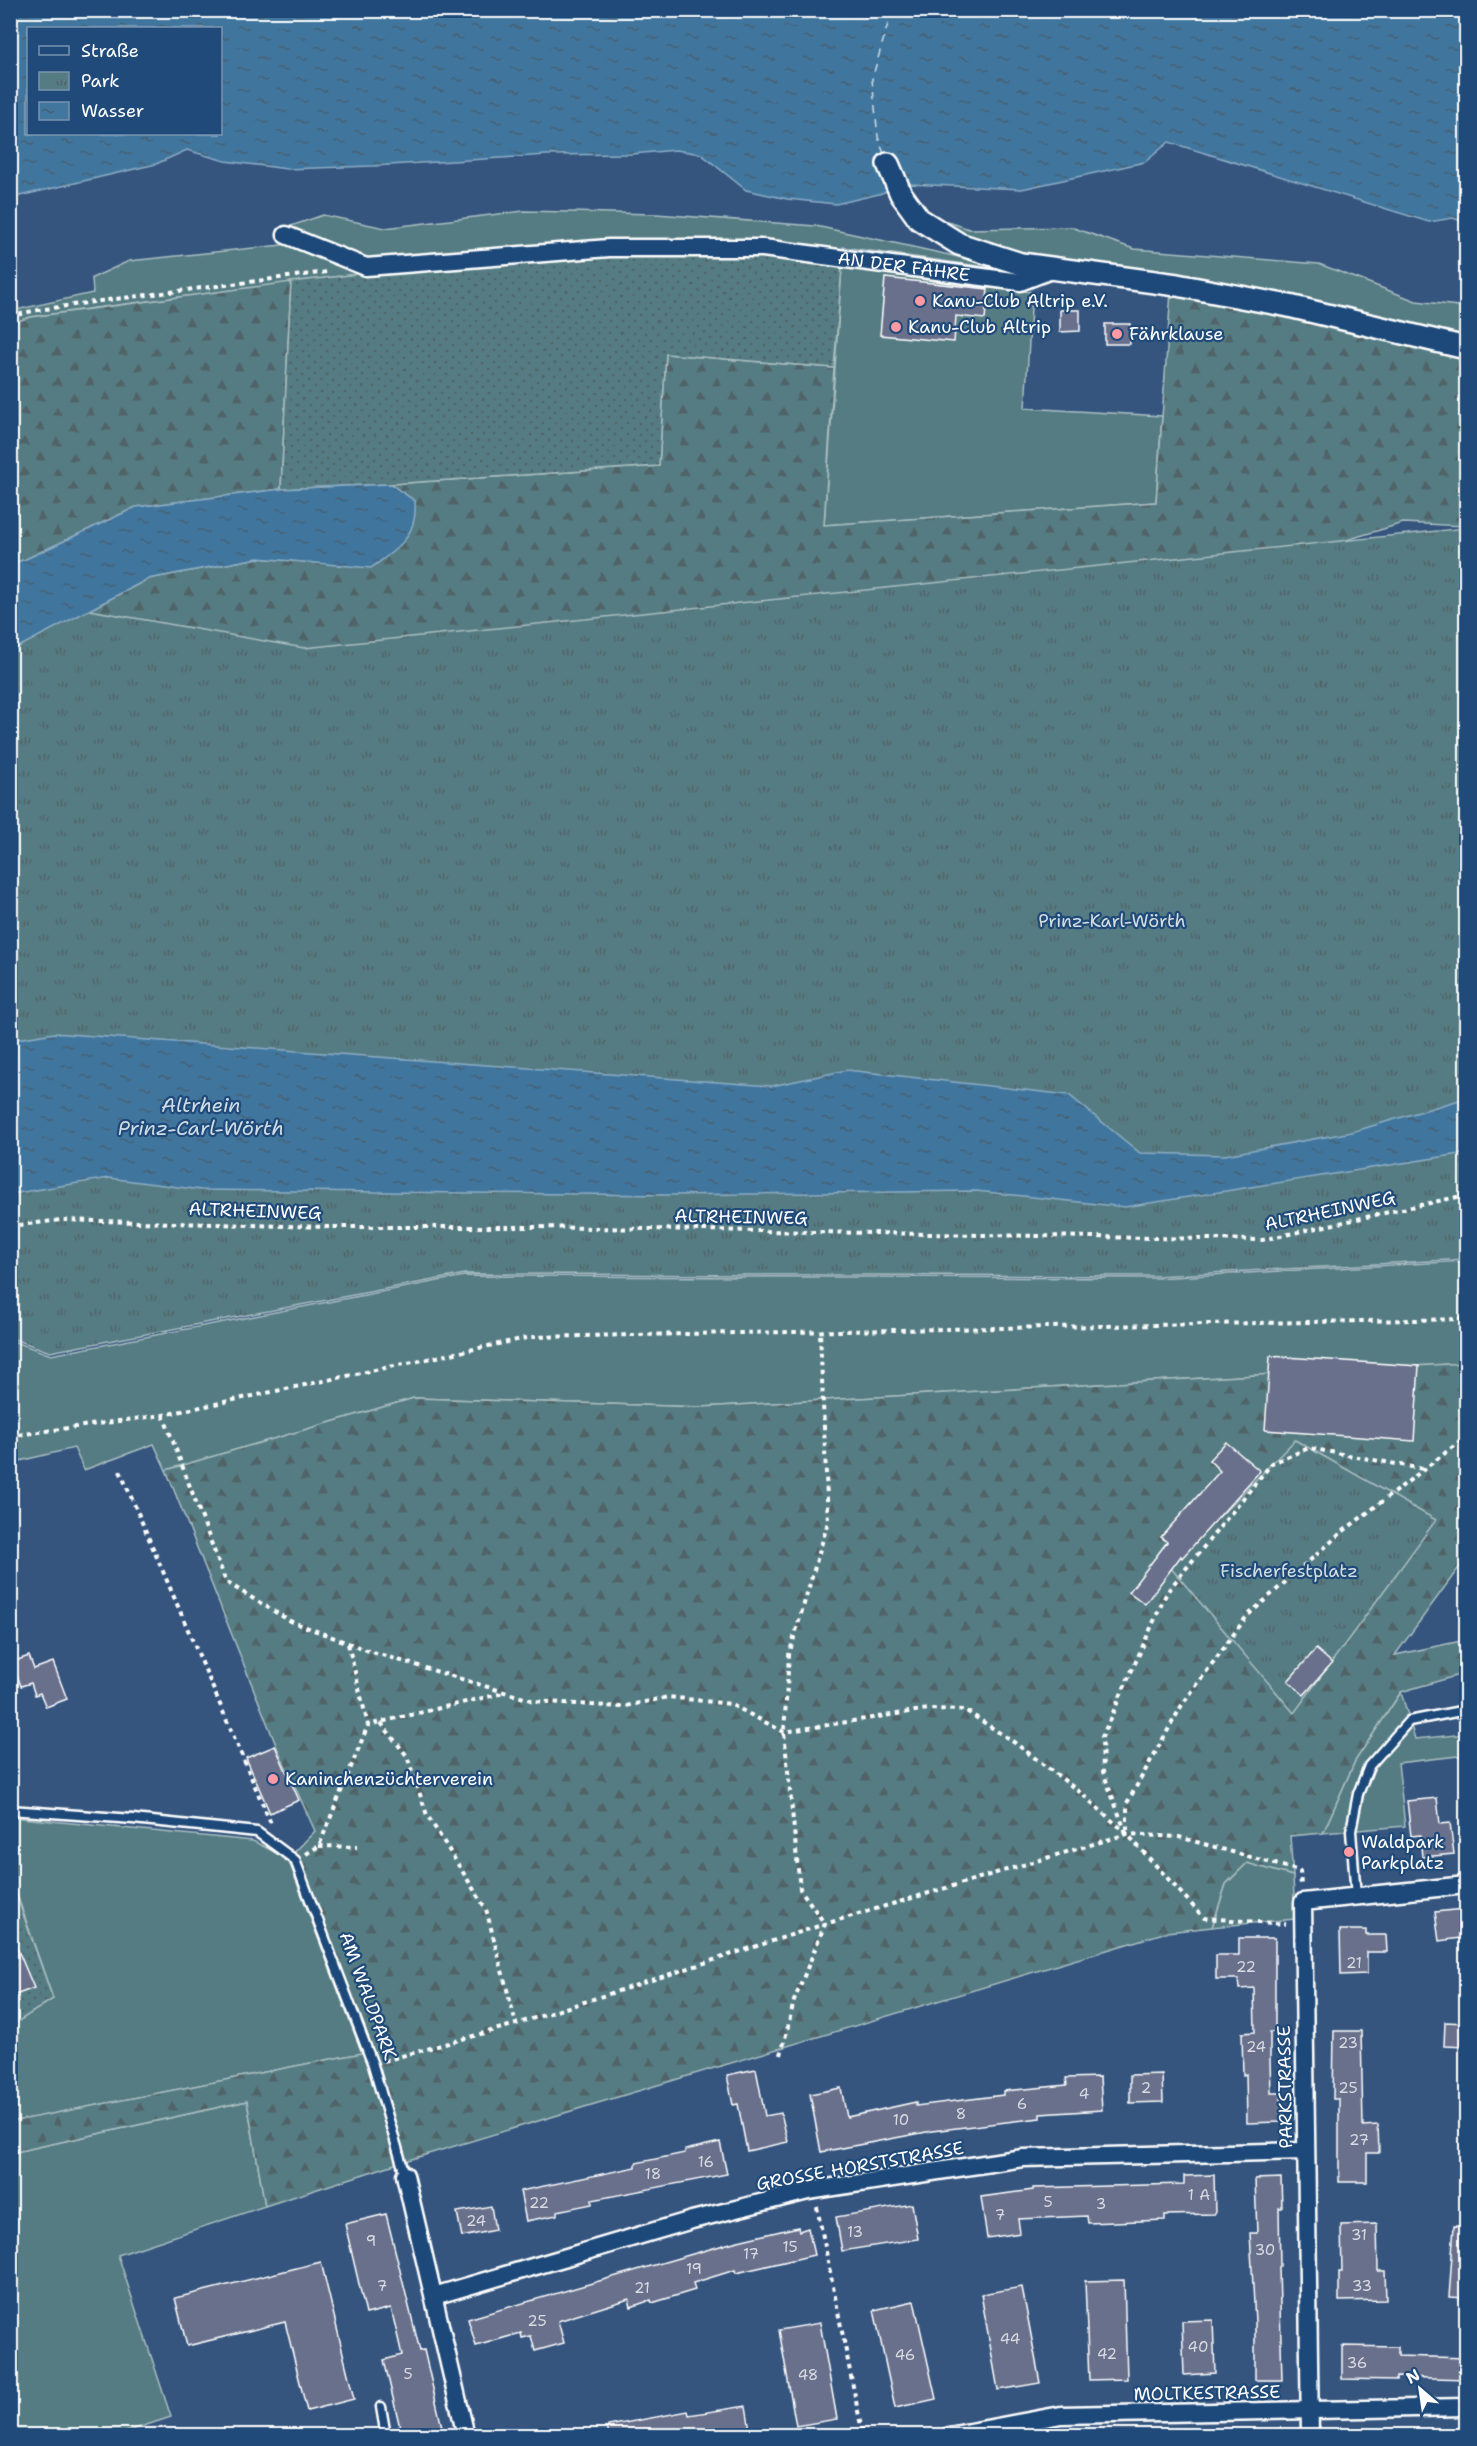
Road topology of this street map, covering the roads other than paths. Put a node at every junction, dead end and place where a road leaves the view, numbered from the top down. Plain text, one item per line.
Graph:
1 (888, 164) dead end
2 (286, 235) dead end
3 (1055, 268) junction
4 (1467, 348) edge
5 (1467, 1710) edge
6 (10, 1810) edge
7 (1467, 1885) edge
8 (1356, 1897) junction
9 (1305, 2151) junction
10 (405, 2175) joint
11 (435, 2296) junction
12 (381, 2407) dead end
13 (1467, 2408) edge
14 (1310, 2411) junction
15 (386, 2436) edge
16 (466, 2436) edge
17 (949, 2436) edge
18 (1310, 2436) edge

1 - 3 street
2 - 3 street, AN DER FÄHRE
3 - 4 street, AN DER FÄHRE
5 - 8 lane
6 - 10 lane, AM WALDPARK
7 - 8 street
8 - 9 street, PARKSTRASSE
9 - 11 street, GROSSE HORSTSTRASSE
9 - 14 street, PARKSTRASSE
10 - 11 street, AM WALDPARK
11 - 16 street, AM WALDPARK
12 - 15 lane
13 - 14 street, MOLTKESTRASSE
14 - 17 street, MOLTKESTRASSE
14 - 18 street, PARKSTRASSE

